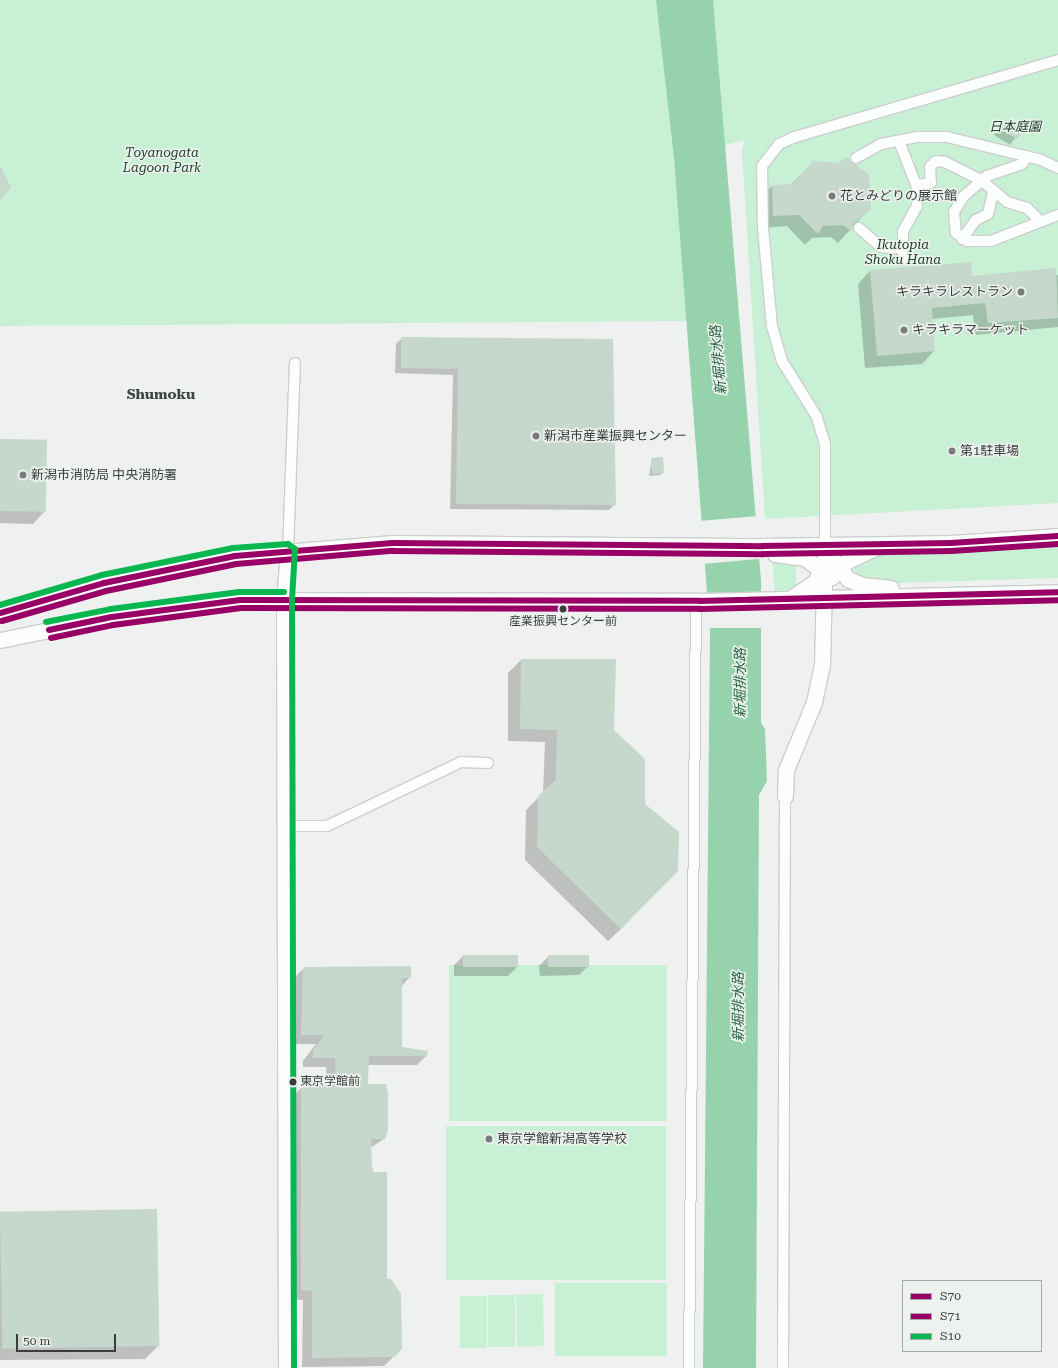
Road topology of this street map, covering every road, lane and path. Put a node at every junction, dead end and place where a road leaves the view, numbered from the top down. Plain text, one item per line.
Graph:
1 (1058, 60) edge
2 (899, 141) junction
3 (1028, 156) junction
4 (856, 158) dead end
5 (1053, 162) edge
6 (1058, 168) edge
7 (981, 180) junction
8 (918, 185) junction
9 (993, 192) junction
10 (1058, 215) edge
11 (1039, 220) junction
12 (859, 228) dead end
13 (962, 239) junction
14 (902, 249) junction
15 (903, 260) dead end
16 (295, 363) dead end
17 (1058, 536) edge
18 (825, 544) junction
19 (889, 544) junction
20 (763, 550) junction
21 (288, 552) junction
22 (837, 569) junction
23 (825, 580) junction
24 (1058, 592) edge
25 (951, 595) junction
26 (284, 600) junction
27 (788, 600) junction
28 (698, 601) junction
29 (0, 613) edge
30 (0, 640) edge
31 (488, 763) dead end
32 (785, 796) joint
33 (284, 826) junction
34 (286, 1368) edge
35 (688, 1368) edge
36 (783, 1368) edge

1 - 18 street
2 - 3 street
2 - 4 street
2 - 8 street
3 - 5 street
3 - 7 street
5 - 6 street
7 - 8 street
7 - 9 street
7 - 13 street
8 - 14 street
9 - 11 street
9 - 13 street
10 - 11 street
11 - 13 street
12 - 14 street
14 - 15 street
16 - 21 street
17 - 19 main road
18 - 19 main road
18 - 20 main road
18 - 22 main road
18 - 23 main road
19 - 22 main road
20 - 21 main road
20 - 23 main road
21 - 26 main road
21 - 29 main road
22 - 23 main road
22 - 25 main road
23 - 25 main road
23 - 27 main road
23 - 27 main road
23 - 32 main road
24 - 25 main road
26 - 28 main road
26 - 30 main road
26 - 33 main road
27 - 28 main road
28 - 35 street
31 - 33 street
32 - 36 street
33 - 34 main road

